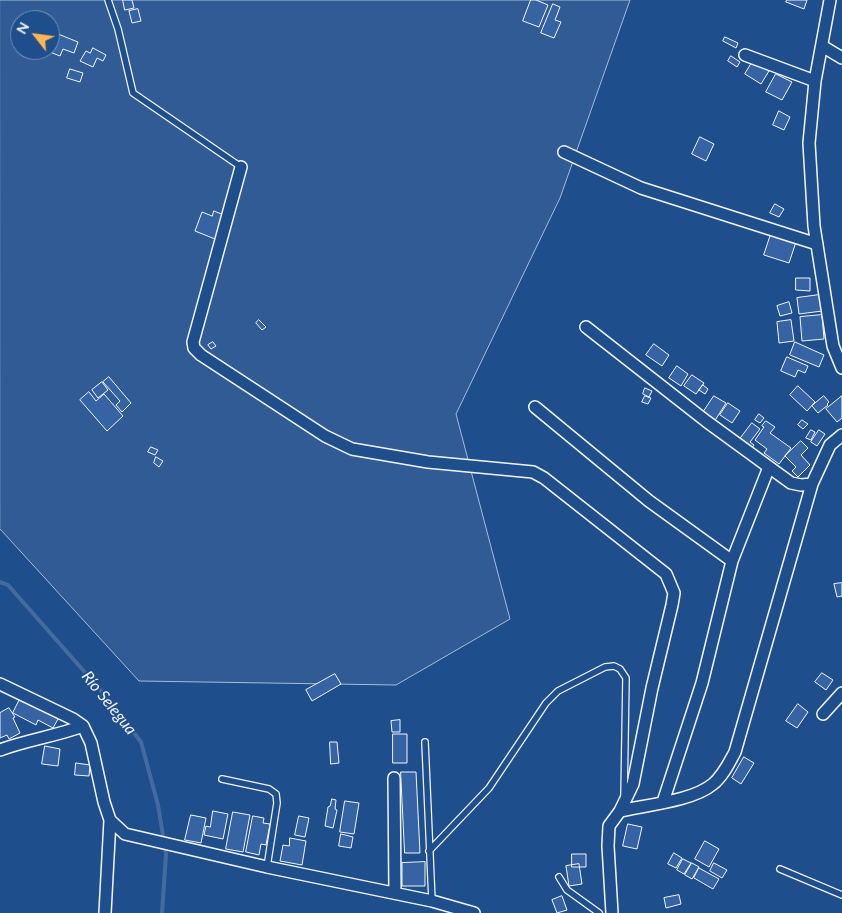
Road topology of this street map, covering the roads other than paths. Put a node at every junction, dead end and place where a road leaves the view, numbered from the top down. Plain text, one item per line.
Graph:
1 (108, 0) edge
2 (830, 0) edge
3 (822, 46) junction
4 (746, 55) dead end
5 (842, 58) edge
6 (815, 81) junction
7 (564, 152) dead end
8 (241, 167) joint
9 (817, 244) junction
10 (586, 327) dead end
11 (842, 368) edge
12 (535, 408) dead end
13 (842, 435) edge
14 (769, 467) junction
15 (812, 484) junction
16 (732, 562) junction
17 (0, 684) edge
18 (842, 693) edge
19 (823, 714) dead end
20 (82, 726) junction
21 (425, 742) dead end
22 (0, 750) edge
23 (394, 778) dead end
24 (222, 779) dead end
25 (663, 802) junction
26 (622, 806) junction
27 (110, 820) junction
28 (429, 851) junction
29 (267, 868) junction
30 (780, 869) dead end
31 (559, 878) dead end
32 (395, 893) junction
33 (842, 895) edge
34 (432, 901) junction
35 (105, 913) edge
36 (474, 913) edge
37 (599, 913) edge
38 (612, 913) edge

1 - 8 lane
2 - 3 street
3 - 5 street
3 - 6 street
4 - 6 street
6 - 9 street
7 - 9 street
8 - 26 street
9 - 11 street
10 - 14 street
12 - 16 street
13 - 15 street
14 - 15 street
14 - 16 street
15 - 25 street
16 - 25 street
17 - 20 street
18 - 19 street
20 - 22 street
20 - 27 street
21 - 28 lane
23 - 32 street
24 - 29 lane
25 - 26 street
26 - 28 lane
26 - 38 street
27 - 29 street
27 - 35 street
28 - 34 lane
29 - 32 street
30 - 33 lane
31 - 37 lane
32 - 34 street
34 - 36 street

